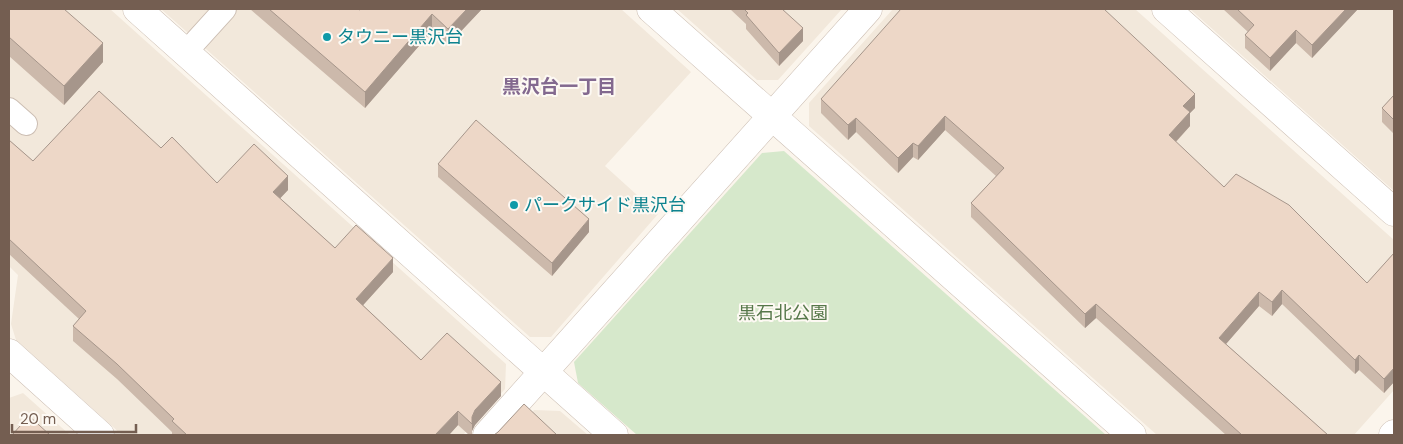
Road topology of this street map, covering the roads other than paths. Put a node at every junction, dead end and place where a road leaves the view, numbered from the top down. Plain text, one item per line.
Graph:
1 (137, 9) edge
2 (225, 9) edge
3 (651, 9) edge
4 (868, 9) edge
5 (1166, 9) edge
6 (186, 52) junction
7 (9, 109) edge
8 (772, 117) junction
9 (26, 124) dead end
10 (1394, 212) edge
11 (9, 353) edge
12 (544, 372) junction
13 (100, 435) edge
14 (487, 435) edge
15 (614, 435) edge
16 (1132, 435) edge

1 - 6 street
2 - 6 lane
3 - 8 street
4 - 8 street
5 - 10 street
6 - 12 street
7 - 9 lane
8 - 12 street
8 - 16 street
11 - 13 street
12 - 14 street
12 - 15 street

